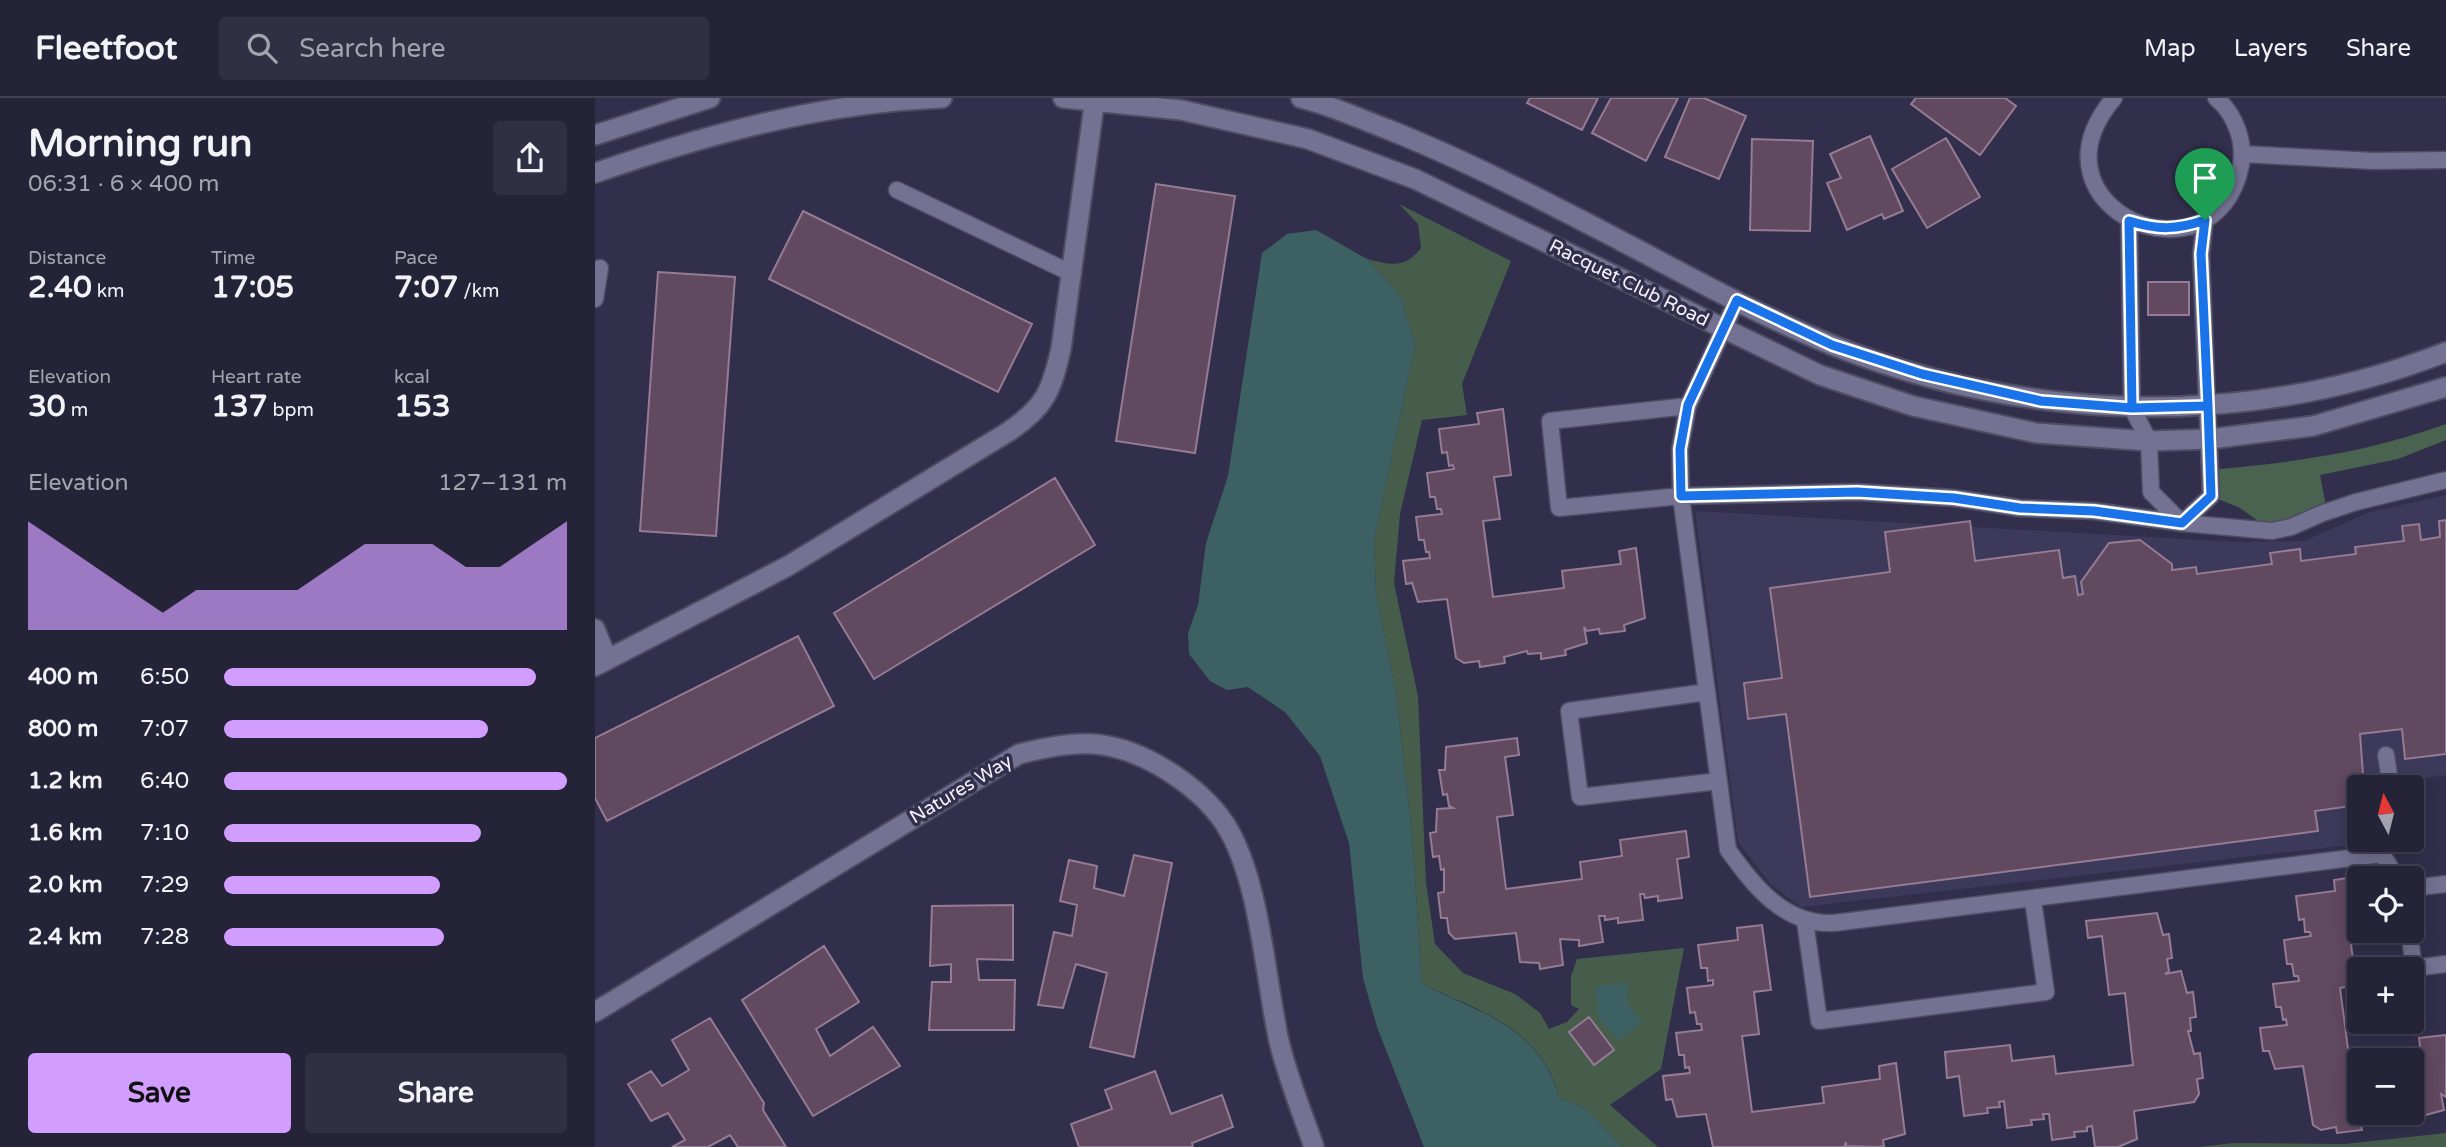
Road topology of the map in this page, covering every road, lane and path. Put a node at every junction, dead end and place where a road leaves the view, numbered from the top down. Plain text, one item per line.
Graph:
1 (710, 98) edge
2 (941, 98) edge
3 (1063, 98) edge
4 (1301, 98) edge
5 (2114, 98) edge
6 (2216, 98) edge
7 (1095, 99) edge
8 (595, 135) edge
9 (2243, 155) junction
10 (2446, 160) edge
11 (595, 173) edge
12 (897, 190) dead end
13 (2205, 220) junction
14 (2129, 221) junction
15 (600, 268) dead end
16 (1073, 274) junction
17 (595, 299) edge
18 (1737, 300) junction
19 (1724, 330) junction
20 (2446, 352) edge
21 (2446, 387) edge
22 (1688, 405) junction
23 (2208, 406) junction
24 (2132, 408) junction
25 (2210, 439) junction
26 (2149, 441) junction
27 (2446, 480) edge
28 (1681, 496) junction
29 (2182, 523) junction
30 (595, 629) edge
31 (601, 662) edge
32 (1707, 692) junction
33 (2386, 755) dead end
34 (2389, 775) edge
35 (1719, 781) junction
36 (2352, 852) edge
37 (2446, 884) edge
38 (2424, 887) edge
39 (2033, 900) junction
40 (1805, 921) junction
41 (2411, 943) edge
42 (2446, 964) edge
43 (595, 1013) edge
44 (1314, 1147) edge

1 - 8 street
2 - 11 street
3 - 7 street, Racquet Club Road
4 - 18 street, Racquet Club Road
5 - 14 lane
6 - 9 lane
7 - 16 street
7 - 19 street, Racquet Club Road
9 - 10 lane
9 - 13 lane
12 - 16 lane
13 - 14 lane
13 - 23 lane
14 - 24 lane
15 - 17 lane
16 - 31 street
18 - 19 lane
18 - 24 street, Racquet Club Road
19 - 22 lane
19 - 26 street, Racquet Club Road
20 - 23 street, Racquet Club Road
21 - 25 street, Racquet Club Road
22 - 28 lane
22 - 28 lane
23 - 24 street, Racquet Club Road
23 - 25 lane
24 - 26 lane
25 - 26 street, Racquet Club Road
25 - 29 lane
26 - 29 lane
27 - 29 lane
28 - 29 lane
28 - 32 lane
30 - 31 street
32 - 35 lane
32 - 35 lane
33 - 34 lane
35 - 40 lane
36 - 39 lane
37 - 38 lane
39 - 40 lane
39 - 40 lane
41 - 42 lane
43 - 44 street, Natures Way

